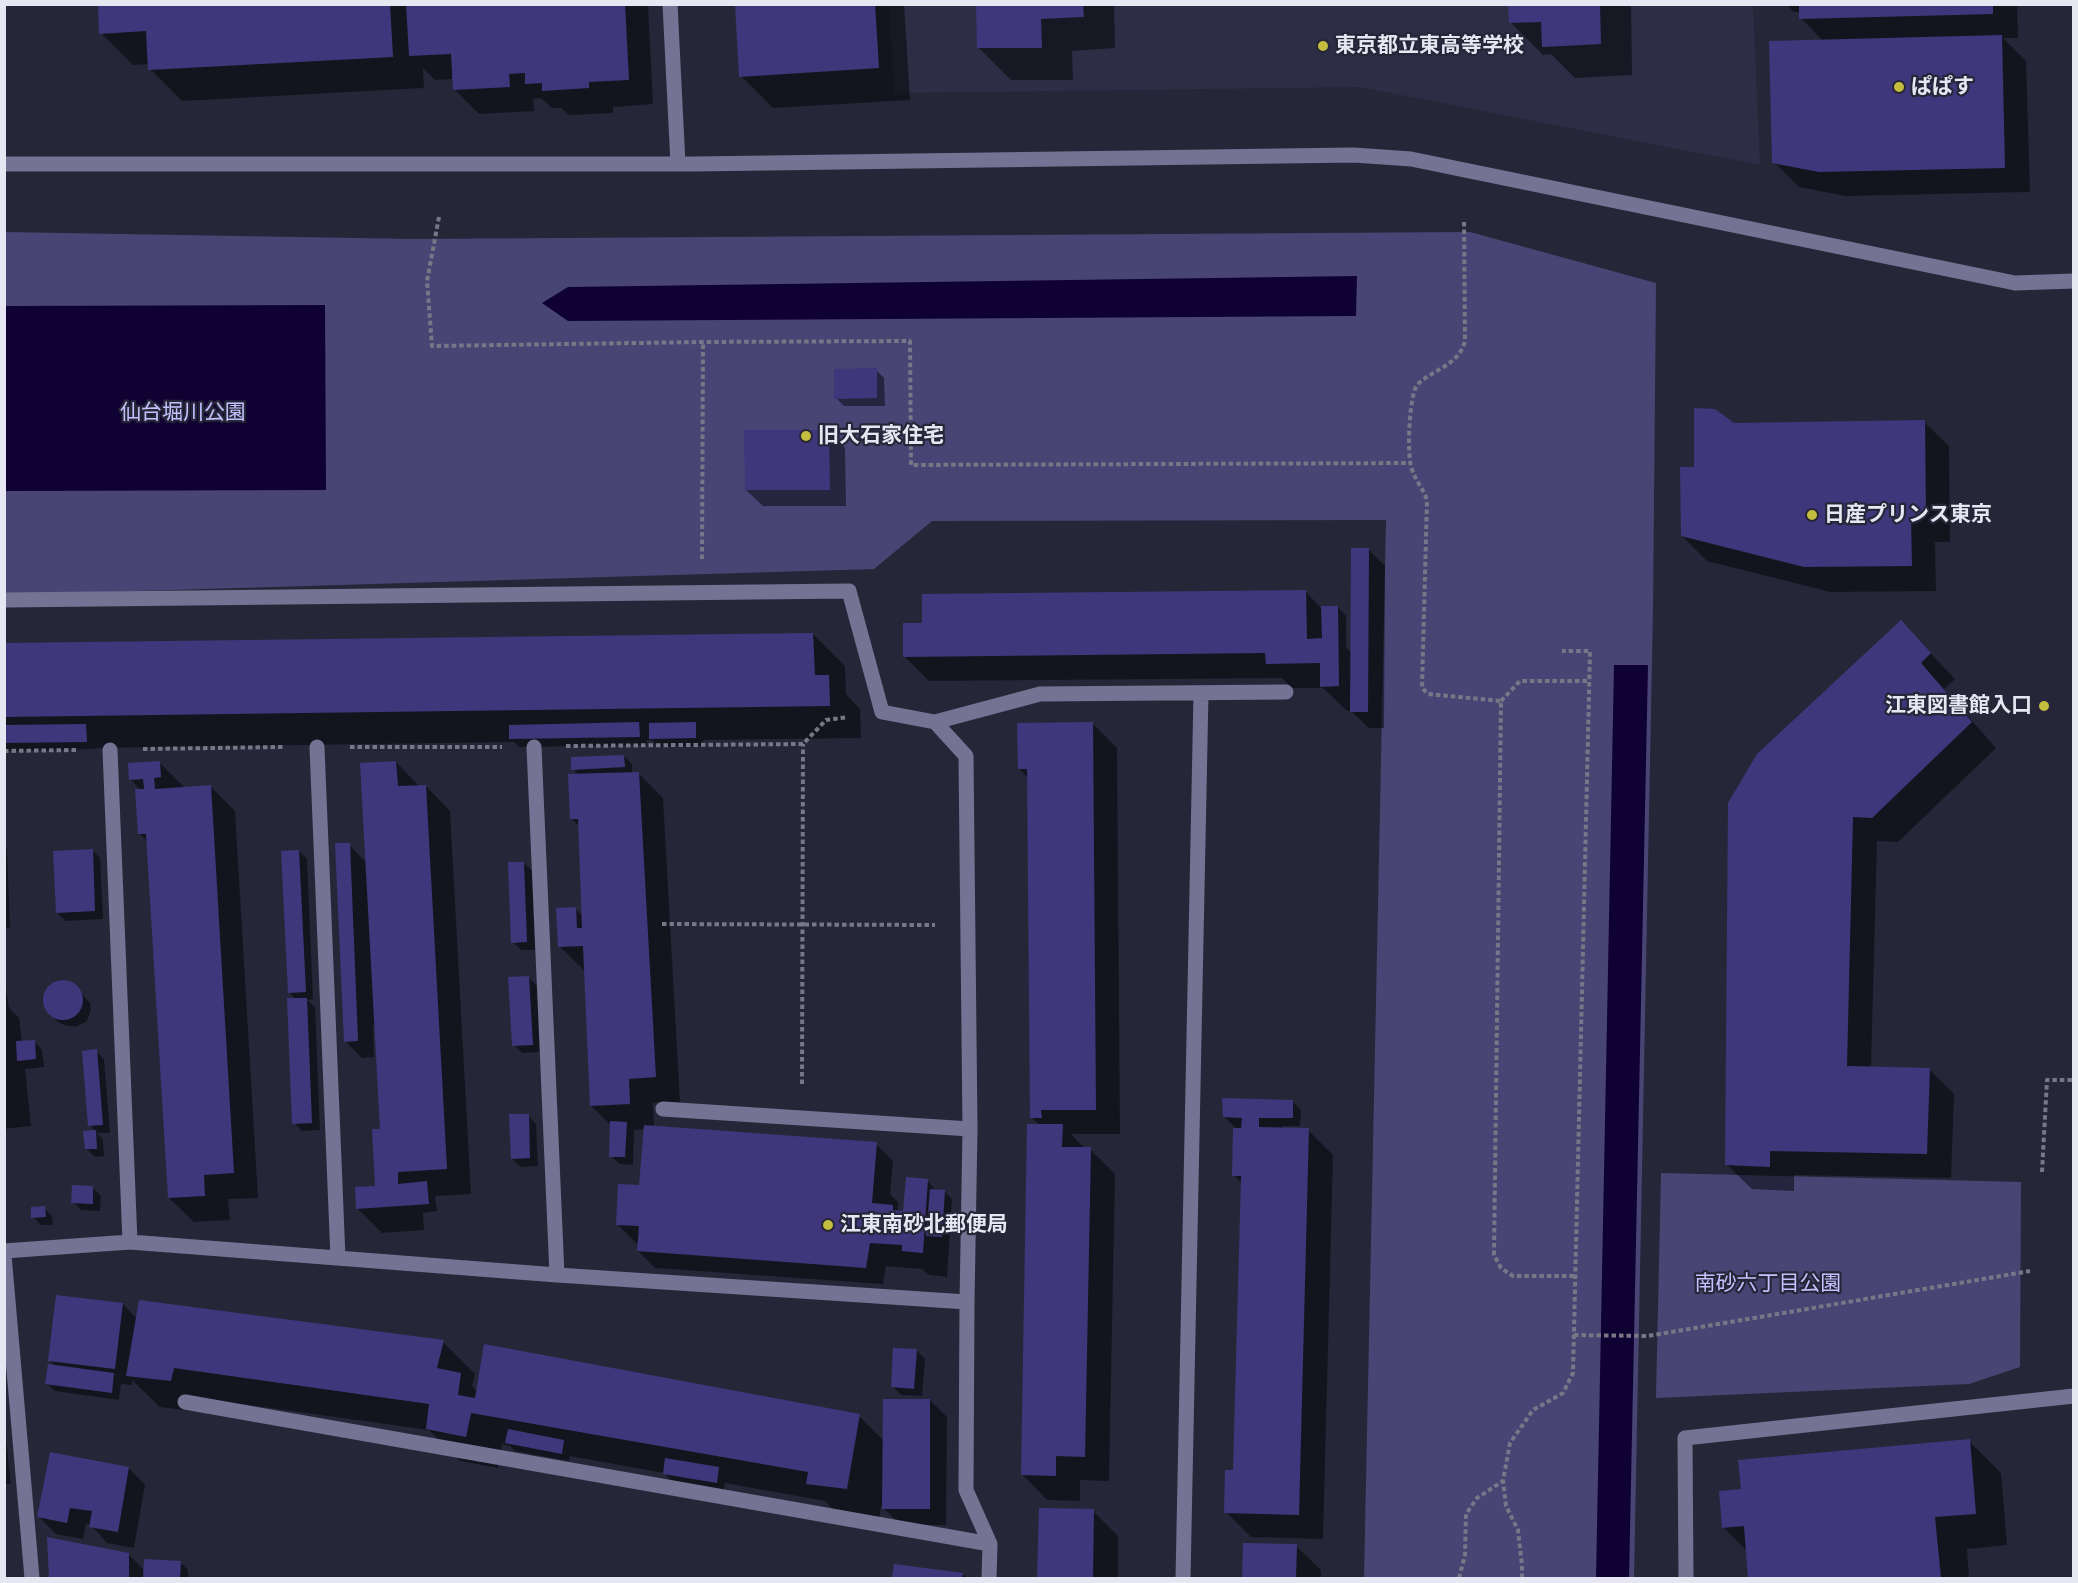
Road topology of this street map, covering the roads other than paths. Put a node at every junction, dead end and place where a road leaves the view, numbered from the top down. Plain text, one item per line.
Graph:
1 (670, 4) edge
2 (4, 164) edge
3 (678, 164) junction
4 (2073, 281) edge
5 (4, 600) edge
6 (1286, 692) dead end
7 (1201, 693) junction
8 (935, 722) junction
9 (317, 747) road end
10 (534, 747) road end
11 (110, 750) road end
12 (663, 1109) dead end
13 (970, 1129) junction
14 (130, 1242) junction
15 (4, 1253) edge
16 (338, 1258) junction
17 (557, 1275) junction
18 (967, 1302) junction
19 (10, 1376) edge
20 (2073, 1396) edge
21 (185, 1402) dead end
22 (990, 1544) junction
23 (32, 1578) edge
24 (989, 1578) edge
25 (1184, 1578) edge
26 (1686, 1578) edge

1 - 3 street
2 - 3 street
3 - 4 street
5 - 8 street
6 - 7 street
7 - 8 street
7 - 25 street
8 - 13 street
9 - 16 street
10 - 17 street
11 - 14 street
12 - 13 street
13 - 18 street
14 - 15 street
14 - 16 street
15 - 19 street
16 - 17 street
17 - 18 street
18 - 22 street
19 - 23 street
20 - 26 street
21 - 22 street
22 - 24 street

